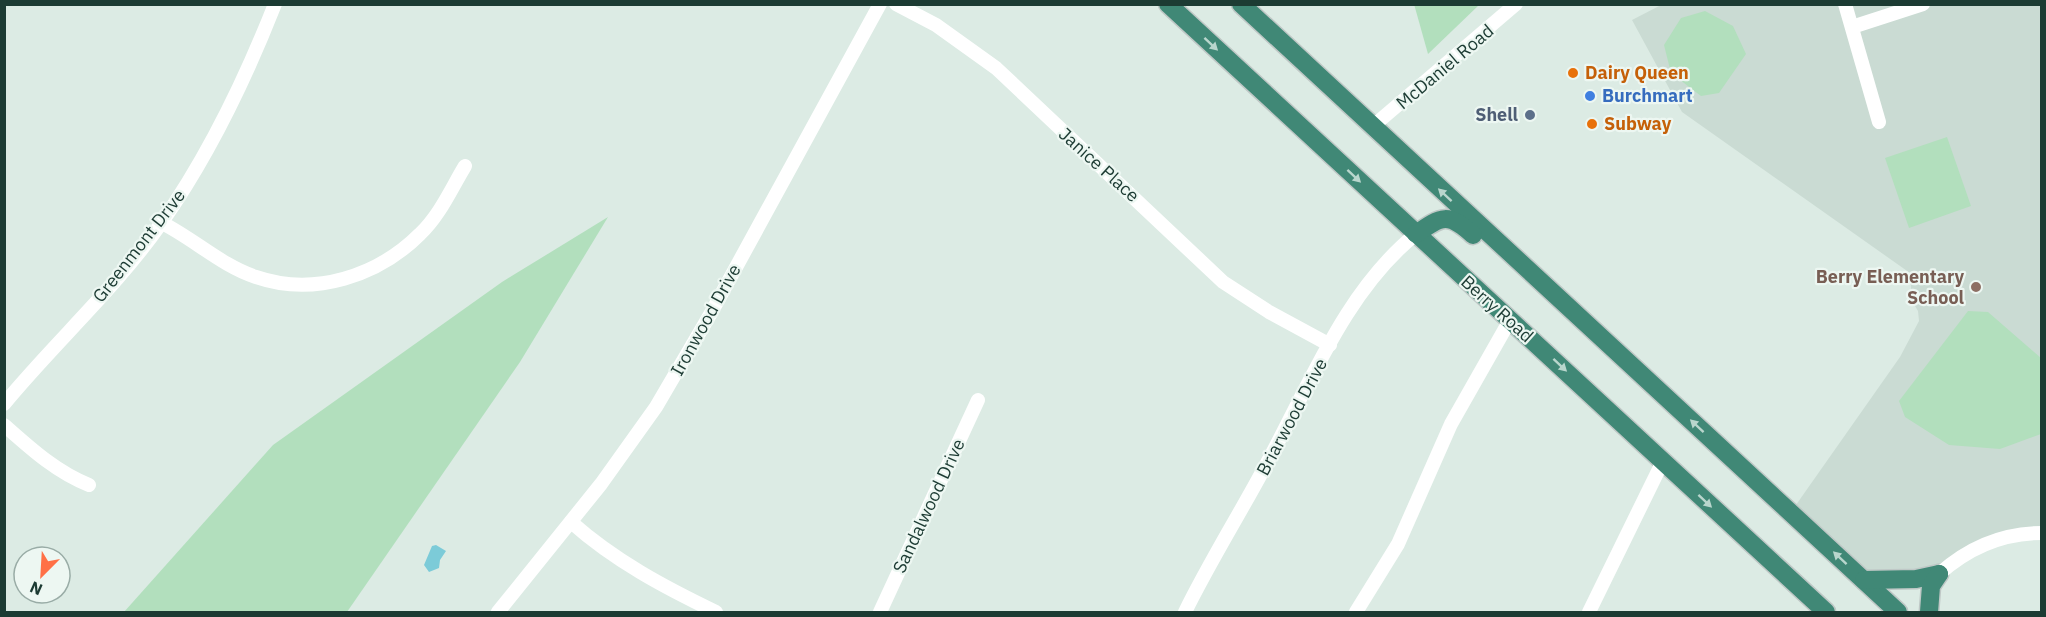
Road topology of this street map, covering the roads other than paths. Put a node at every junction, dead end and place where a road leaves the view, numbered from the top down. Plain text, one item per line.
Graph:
1 (276, 4) edge
2 (880, 4) edge
3 (896, 4) edge
4 (1168, 4) edge
5 (1241, 4) edge
6 (1516, 4) edge
7 (1845, 4) edge
8 (1923, 4) edge
9 (1852, 27) junction
10 (1879, 122) dead end
11 (1372, 127) junction
12 (465, 166) dead end
13 (162, 223) junction
14 (1416, 234) junction
15 (1510, 320) junction
16 (1330, 345) junction
17 (1645, 378) junction
18 (978, 400) dead end
19 (4, 404) edge
20 (4, 425) edge
21 (1663, 460) junction
22 (89, 485) dead end
23 (571, 522) junction
24 (2042, 533) edge
25 (1939, 574) junction
26 (1864, 580) junction
27 (498, 612) edge
28 (716, 612) edge
29 (880, 612) edge
30 (1185, 612) edge
31 (1356, 612) edge
32 (1589, 612) edge
33 (1826, 612) edge
34 (1898, 612) edge
35 (1929, 612) edge

1 - 13 street, Greenmont Drive
2 - 23 street, Ironwood Drive
3 - 16 street, Janice Place
4 -> 14 highway, Berry Road
5 - 11 highway
6 - 11 street, McDaniel Road
7 - 9 street
8 - 9 street
9 - 10 street
17 -> 11 highway
12 - 13 street
13 - 19 street, Greenmont Drive
14 - 15 highway, Berry Road
14 - 16 street, Briarwood Drive
14 - 17 highway
15 -> 21 highway, Berry Road
15 - 31 street
16 - 30 street, Briarwood Drive
26 -> 17 highway
18 - 29 street, Sandalwood Drive
20 - 22 street
21 - 32 street
21 -> 33 highway, Berry Road
23 - 27 street, Ironwood Drive
23 - 28 street
24 - 25 street
25 - 26 highway
25 - 35 highway
26 - 34 highway

